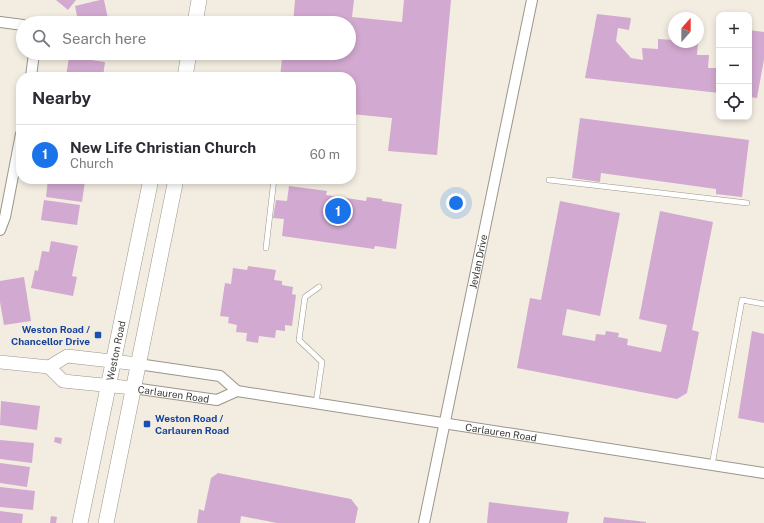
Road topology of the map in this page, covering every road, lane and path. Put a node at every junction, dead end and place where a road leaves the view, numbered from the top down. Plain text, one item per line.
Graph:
1 (200, 0) edge
2 (532, 0) edge
3 (197, 16) edge
4 (0, 22) edge
5 (16, 24) edge
6 (33, 60) edge
7 (188, 60) edge
8 (32, 72) edge
9 (185, 72) edge
10 (16, 160) edge
11 (549, 180) dead end
12 (150, 184) edge
13 (175, 184) edge
14 (273, 184) edge
15 (747, 203) dead end
16 (0, 230) edge
17 (266, 248) dead end
18 (319, 287) dead end
19 (764, 304) edge
20 (0, 362) edge
21 (114, 363) junction
22 (138, 364) junction
23 (49, 367) junction
24 (108, 386) junction
25 (133, 388) junction
26 (237, 392) junction
27 (316, 403) junction
28 (446, 424) junction
29 (712, 465) junction
30 (764, 473) edge
31 (80, 523) edge
32 (106, 523) edge
33 (424, 523) edge

1 - 3 main road
2 - 28 street, Jevlan Drive
4 - 5 street
6 - 8 street
7 - 9 main road
10 - 16 street
11 - 15 lane
12 - 21 main road, Weston Road
13 - 22 main road
14 - 17 lane
18 - 27 lane
19 - 29 lane
20 - 23 street
21 - 22 street
21 - 23 street
21 - 24 main road, Weston Road
22 - 25 main road
22 - 26 street
23 - 24 street, Carlauren Road
24 - 25 street, Carlauren Road
24 - 31 main road, Weston Road
25 - 26 street, Carlauren Road
25 - 32 main road
26 - 27 street, Carlauren Road
27 - 28 street, Carlauren Road
28 - 29 street, Carlauren Road
28 - 33 street, Jevlan Drive
29 - 30 street, Carlauren Road

